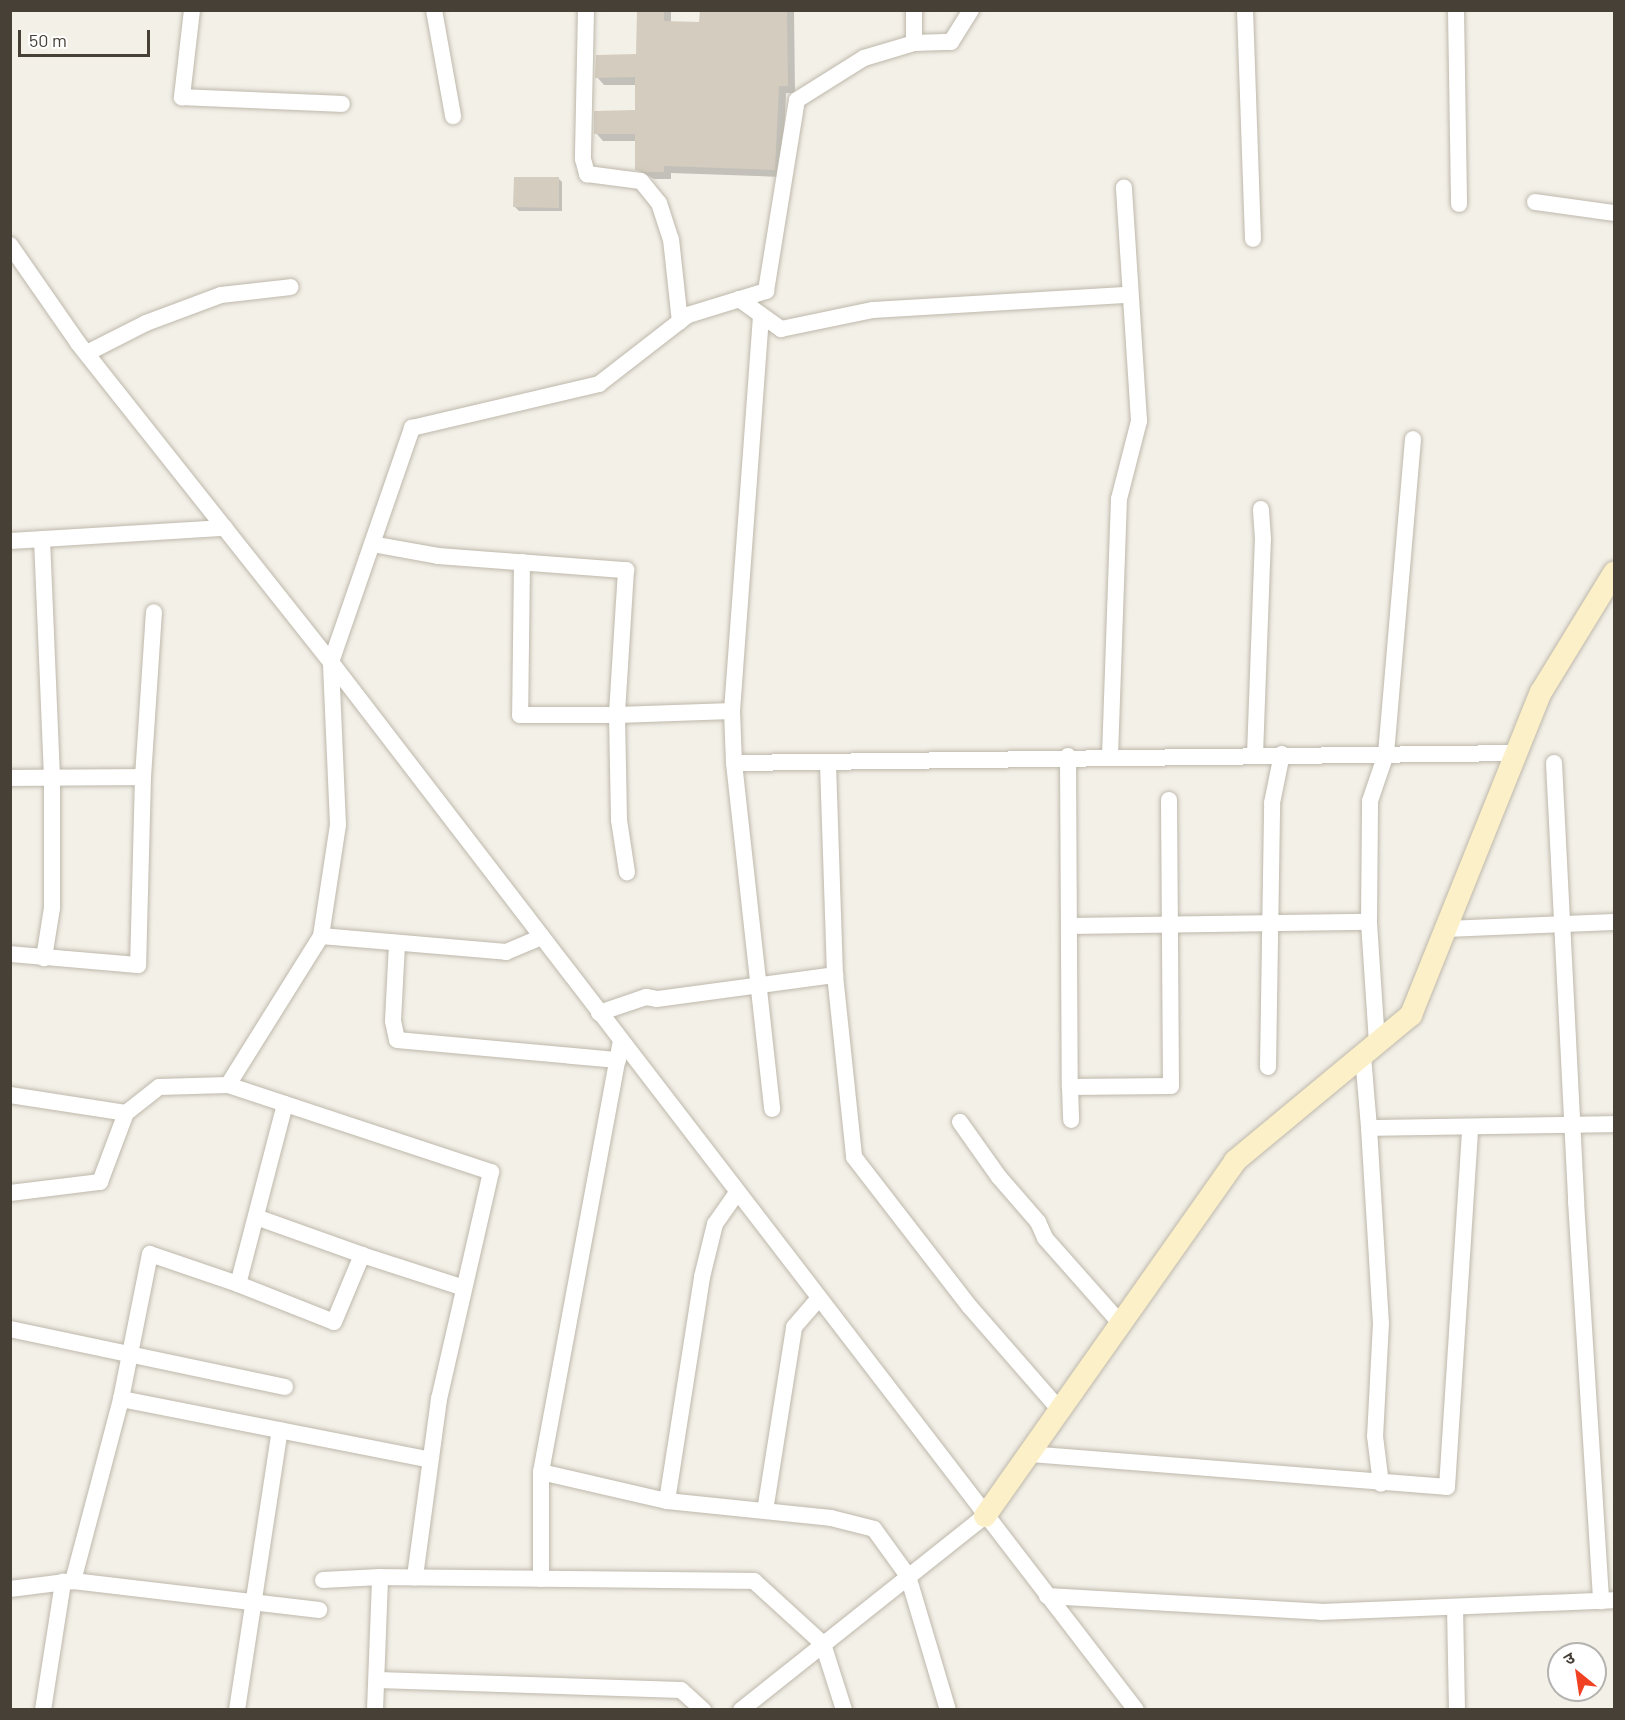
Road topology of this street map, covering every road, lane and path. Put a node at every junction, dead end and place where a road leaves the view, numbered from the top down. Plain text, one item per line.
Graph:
1 (192, 10) edge
2 (434, 10) edge
3 (586, 10) edge
4 (914, 10) edge
5 (971, 10) edge
6 (1245, 10) edge
7 (1456, 10) edge
8 (914, 43) junction
9 (342, 104) dead end
10 (453, 116) dead end
11 (1124, 187) dead end
12 (1535, 202) dead end
13 (1459, 204) dead end
14 (1614, 213) edge
15 (1253, 239) dead end
16 (10, 245) edge
17 (291, 287) dead end
18 (1129, 295) junction
19 (740, 299) junction
20 (761, 315) junction
21 (680, 322) junction
22 (87, 353) junction
23 (1413, 440) dead end
24 (1261, 509) dead end
25 (225, 528) junction
26 (42, 539) junction
27 (10, 541) edge
28 (372, 544) junction
29 (522, 562) junction
30 (1614, 573) edge
31 (154, 612) dead end
32 (331, 662) junction
33 (732, 711) junction
34 (617, 715) junction
35 (1516, 753) junction
36 (1254, 754) junction
37 (1282, 754) junction
38 (1386, 754) junction
39 (1068, 756) junction
40 (1110, 756) junction
41 (828, 762) junction
42 (734, 763) junction
43 (1554, 764) dead end
44 (52, 777) junction
45 (143, 777) junction
46 (10, 778) edge
47 (1169, 800) dead end
48 (627, 872) dead end
49 (1270, 922) junction
50 (1369, 922) junction
51 (1614, 922) edge
52 (1169, 925) junction
53 (1562, 925) junction
54 (1069, 926) junction
55 (1446, 929) junction
56 (321, 936) junction
57 (542, 937) junction
58 (397, 944) junction
59 (10, 954) edge
60 (44, 958) junction
61 (835, 975) junction
62 (758, 984) junction
63 (599, 1013) junction
64 (621, 1041) junction
65 (1370, 1049) junction
66 (618, 1060) junction
67 (1268, 1067) dead end
68 (228, 1085) junction
69 (1070, 1087) junction
70 (10, 1095) edge
71 (285, 1104) junction
72 (772, 1109) dead end
73 (126, 1113) junction
74 (1071, 1120) dead end
75 (960, 1122) dead end
76 (1614, 1124) edge
77 (1572, 1127) junction
78 (1369, 1128) junction
79 (1470, 1128) junction
80 (736, 1192) junction
81 (10, 1193) edge
82 (256, 1217) junction
83 (362, 1255) junction
84 (238, 1284) junction
85 (464, 1288) junction
86 (818, 1299) junction
87 (1121, 1324) junction
88 (10, 1329) edge
89 (128, 1351) junction
90 (285, 1387) dead end
91 (121, 1399) junction
92 (1060, 1410) junction
93 (280, 1430) junction
94 (1029, 1454) junction
95 (428, 1460) junction
96 (541, 1472) junction
97 (1381, 1484) junction
98 (667, 1502) junction
99 (765, 1511) junction
100 (984, 1516) junction
101 (908, 1576) junction
102 (380, 1577) junction
103 (415, 1577) junction
104 (541, 1579) junction
105 (323, 1580) dead end
106 (68, 1581) junction
107 (10, 1589) edge
108 (1047, 1596) junction
109 (1608, 1600) edge
110 (252, 1602) junction
111 (1455, 1607) junction
112 (319, 1610) dead end
113 (823, 1644) junction
114 (378, 1680) junction
115 (43, 1710) edge
116 (237, 1710) edge
117 (375, 1710) edge
118 (703, 1710) edge
119 (741, 1710) edge
120 (844, 1710) edge
121 (948, 1710) edge
122 (1136, 1710) edge
123 (1457, 1710) edge

1 - 9 street
2 - 10 street
3 - 21 street
4 - 8 street
5 - 8 street
6 - 15 street
7 - 13 street
8 - 19 street
11 - 18 street
12 - 14 street
16 - 22 street
17 - 22 street
18 - 20 street
18 - 40 street
19 - 20 street
19 - 21 street
20 - 33 street
21 - 28 street
22 - 25 street
23 - 38 street
24 - 36 street
25 - 26 street
25 - 32 street
26 - 27 street
26 - 44 street
28 - 29 street
28 - 32 street
29 - 34 street
29 - 34 street
30 - 35 street
31 - 45 street
32 - 56 street
32 - 57 street
33 - 34 street
33 - 42 street
34 - 48 street
35 - 38 street
35 - 55 street
36 - 37 street
36 - 40 street
37 - 38 street
37 - 49 street
38 - 50 street
39 - 40 street
39 - 41 street
39 - 54 street
41 - 42 street
41 - 61 street
42 - 62 street
43 - 53 street
44 - 45 street
44 - 46 street
44 - 60 street
45 - 60 street
47 - 52 street
49 - 50 street
49 - 52 street
49 - 67 street
50 - 65 street
51 - 53 street
52 - 54 street
52 - 69 street
53 - 55 street
53 - 77 street
54 - 69 street
55 - 65 street
56 - 58 street
56 - 68 street
57 - 58 street
57 - 63 street
58 - 66 street
59 - 60 street
61 - 62 street
61 - 92 street
62 - 63 street
62 - 72 street
63 - 64 street
64 - 66 street
64 - 80 street
65 - 78 street
65 - 87 street
66 - 96 street
68 - 71 street
68 - 73 street
69 - 74 street
70 - 73 street
71 - 82 street
71 - 85 street
73 - 81 street
75 - 87 street
76 - 77 street
77 - 79 street
77 - 109 street
78 - 79 street
78 - 97 street
79 - 97 street
80 - 86 street
80 - 98 street
82 - 83 street
82 - 84 street
83 - 84 street
83 - 85 street
84 - 89 street
85 - 95 street
86 - 99 street
86 - 100 street
87 - 92 street
88 - 89 street
89 - 90 street
89 - 91 street
91 - 93 street
91 - 106 street
92 - 94 street
93 - 95 street
93 - 110 street
94 - 97 street
94 - 100 street
95 - 103 street
96 - 98 street
96 - 104 street
98 - 99 street
99 - 101 street
100 - 101 street
100 - 108 street
101 - 113 street
101 - 121 street
102 - 103 street
102 - 105 street
102 - 114 street
103 - 104 street
104 - 113 street
106 - 107 street
106 - 110 street
106 - 115 street
108 - 111 street
108 - 122 street
109 - 111 street
110 - 112 street
110 - 116 street
111 - 123 street
113 - 119 street
113 - 120 street
114 - 117 street
114 - 118 street

